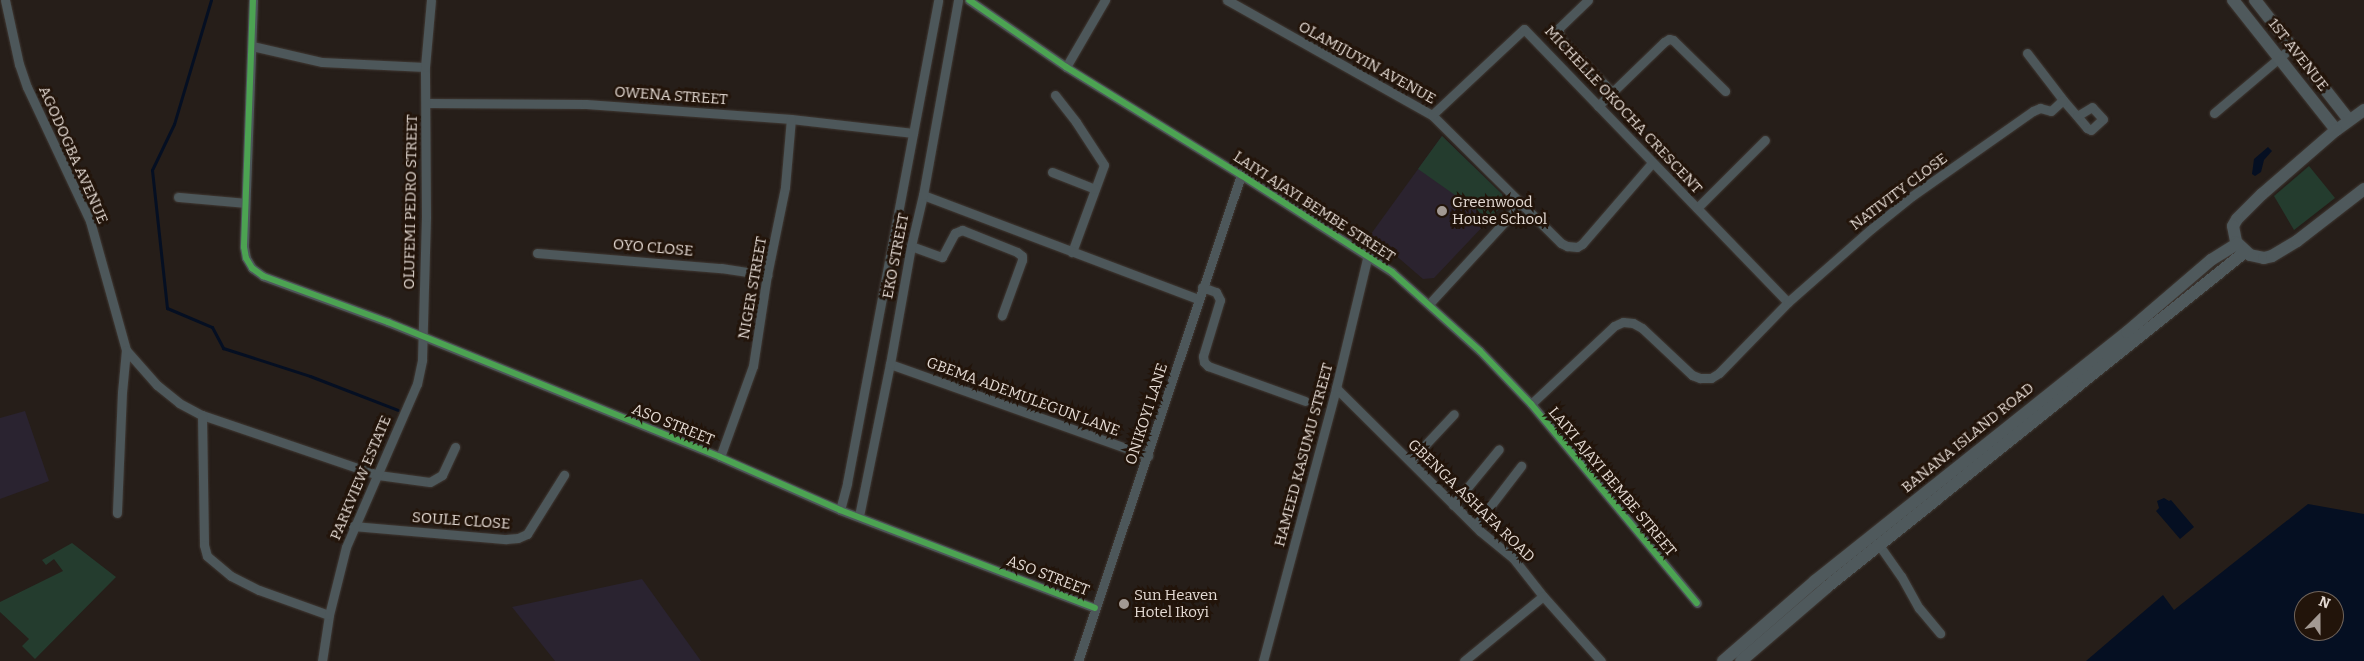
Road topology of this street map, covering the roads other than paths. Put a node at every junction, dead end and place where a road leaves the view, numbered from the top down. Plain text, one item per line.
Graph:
1 (5, 0) edge
2 (253, 0) edge
3 (431, 0) edge
4 (938, 0) edge
5 (958, 0) edge
6 (969, 0) edge
7 (1105, 0) edge
8 (1226, 0) edge
9 (1588, 0) edge
10 (2234, 0) edge
11 (2255, 0) edge
12 (252, 46) junction
13 (2292, 47) junction
14 (2027, 54) dead end
15 (2278, 56) junction
16 (425, 67) junction
17 (1066, 67) junction
18 (1725, 91) dead end
19 (1612, 92) junction
20 (1055, 95) dead end
21 (2063, 100) junction
22 (427, 104) junction
23 (1598, 106) junction
24 (2364, 110) edge
25 (2214, 113) dead end
26 (1432, 114) junction
27 (2077, 116) dead end
28 (790, 119) junction
29 (2349, 120) junction
30 (2336, 130) junction
31 (913, 133) junction
32 (1765, 140) dead end
33 (1652, 163) junction
34 (1052, 172) dead end
35 (1241, 175) junction
36 (1095, 189) junction
37 (2364, 190) edge
38 (923, 196) junction
39 (178, 197) dead end
40 (1522, 202) junction
41 (245, 203) junction
42 (1697, 208) junction
43 (910, 246) junction
44 (2241, 248) junction
45 (1072, 252) junction
46 (537, 253) dead end
47 (1368, 255) junction
48 (767, 275) junction
49 (1202, 287) junction
50 (1198, 300) junction
51 (1788, 302) junction
52 (1429, 304) junction
53 (1002, 315) dead end
54 (423, 338) junction
55 (126, 350) junction
56 (890, 364) junction
57 (1336, 388) junction
58 (1305, 402) dead end
59 (1530, 404) junction
60 (1454, 414) dead end
61 (202, 415) junction
62 (455, 447) dead end
63 (1498, 448) dead end
64 (1148, 456) junction
65 (720, 457) junction
66 (1410, 461) junction
67 (1521, 466) dead end
68 (378, 475) junction
69 (564, 475) dead end
70 (1453, 505) junction
71 (840, 510) junction
72 (117, 513) dead end
73 (859, 516) junction
74 (353, 526) junction
75 (1475, 526) junction
76 (1879, 545) junction
77 (1543, 596) junction
78 (1697, 603) dead end
79 (1095, 608) junction
80 (329, 615) junction
81 (1940, 633) dead end
82 (1743, 657) edge
83 (322, 661) edge
84 (1078, 661) edge
85 (1263, 661) edge
86 (1464, 661) edge
87 (1601, 661) edge
88 (1723, 661) edge

1 - 55 street, AGODOGBA AVENUE
2 - 12 street
3 - 16 street, OLUFEMI PEDRO STREET
4 - 31 street, EKO STREET
5 - 38 street, EKO STREET
6 - 17 street, LAIYI AJAYI BEMBE STREET
7 - 17 street
8 - 26 street, OLAMIJUYIN AVENUE
9 - 19 street
10 - 15 street, 1ST AVENUE
11 - 13 street, 1ST AVENUE
12 - 16 street
12 - 41 street
13 - 15 street
13 - 29 street, 1ST AVENUE
14 - 21 street
15 - 25 street
15 - 30 street, 1ST AVENUE
16 - 22 street, OLUFEMI PEDRO STREET
17 - 35 street, LAIYI AJAYI BEMBE STREET
18 - 19 street
19 - 23 street
20 - 36 street
21 - 27 street
21 - 51 street, NATIVITY CLOSE
22 - 28 street, OWENA STREET
22 - 54 street, OLUFEMI PEDRO STREET
23 - 26 street, MICHELLE OKOCHA CRESCENT
23 - 33 street, MICHELLE OKOCHA CRESCENT
24 - 29 street
26 - 40 street, OLAMIJUYIN AVENUE
28 - 31 street, OWENA STREET
28 - 48 street, NIGER STREET
29 - 30 street
30 - 44 street
31 - 71 street, EKO STREET
32 - 42 street
33 - 40 street, OLAMIJUYIN AVENUE
33 - 42 street, MICHELLE OKOCHA CRESCENT
34 - 36 street
35 - 47 street, LAIYI AJAYI BEMBE STREET
35 - 49 street, ONIKOYI LANE
36 - 45 street
37 - 44 street
38 - 43 street, EKO STREET
38 - 45 street
39 - 41 street
40 - 52 street
41 - 54 street, ASO STREET
42 - 51 street, MICHELLE OKOCHA CRESCENT
43 - 53 street
43 - 56 street, EKO STREET
44 - 76 street, BANANA ISLAND ROAD
44 - 82 street, BANANA ISLAND ROAD
45 - 50 street
46 - 48 street, OYO CLOSE
47 - 52 street, LAIYI AJAYI BEMBE STREET
47 - 57 street, HAMEED KASUMU STREET
48 - 65 street, NIGER STREET
49 - 50 street, ONIKOYI LANE
49 - 58 street
50 - 64 street, ONIKOYI LANE
51 - 59 street, NATIVITY CLOSE
52 - 59 street, LAIYI AJAYI BEMBE STREET
54 - 65 street, ASO STREET
54 - 68 street, PARKVIEW ESTATE
55 - 61 street
55 - 72 street
56 - 64 street, GBEMA ADEMULEGUN LANE
56 - 73 street, EKO STREET
57 - 66 street, GBENGA ASHAFA ROAD
57 - 85 street, HAMEED KASUMU STREET
59 - 78 street, LAIYI AJAYI BEMBE STREET
60 - 66 street
61 - 68 street
61 - 80 street
62 - 68 street
63 - 70 street
64 - 79 street, ONIKOYI LANE
65 - 71 street, ASO STREET
66 - 70 street, GBENGA ASHAFA ROAD
67 - 75 street
68 - 74 street, PARKVIEW ESTATE
69 - 74 street, SOULE CLOSE
70 - 75 street, GBENGA ASHAFA ROAD
71 - 73 street, ASO STREET
73 - 79 street, ASO STREET
74 - 80 street, PARKVIEW ESTATE
75 - 77 street, GBENGA ASHAFA ROAD
76 - 81 street
76 - 82 street, BANANA ISLAND ROAD
77 - 86 street
77 - 87 street, GBENGA ASHAFA ROAD
79 - 84 street, ONIKOYI LANE
80 - 83 street, PARKVIEW ESTATE
82 - 88 street, BANANA ISLAND ROAD

